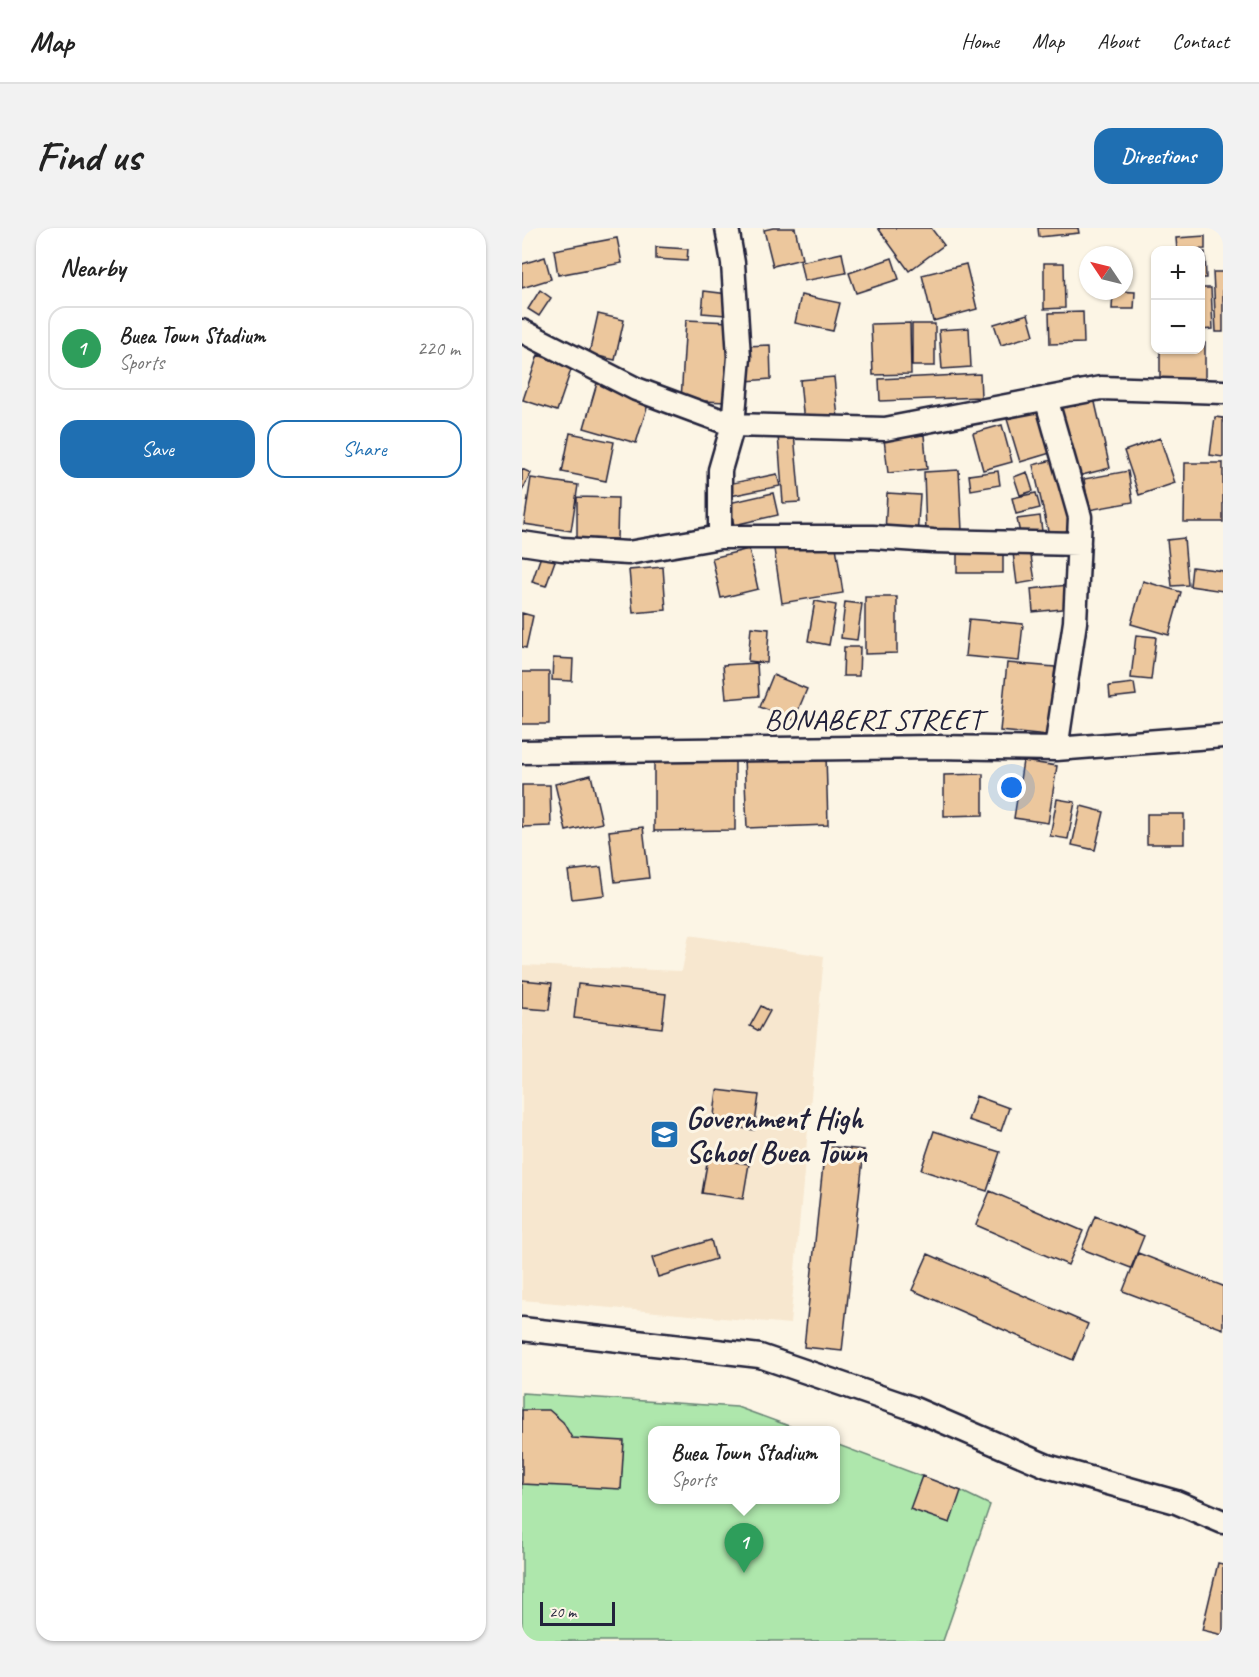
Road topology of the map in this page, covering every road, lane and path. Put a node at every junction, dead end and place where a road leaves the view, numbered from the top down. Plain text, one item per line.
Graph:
1 (727, 228) edge
2 (522, 331) edge
3 (1223, 392) edge
4 (1046, 398) junction
5 (733, 425) junction
6 (720, 537) junction
7 (522, 543) edge
8 (1079, 544) junction
9 (1223, 736) edge
10 (1056, 748) junction
11 (522, 752) edge
12 (522, 1329) edge
13 (1223, 1522) edge

1 - 5 street
2 - 5 street
3 - 4 street
4 - 5 street
4 - 8 street
5 - 6 street
6 - 7 street
6 - 8 street
8 - 10 street
9 - 10 street, BONABERI STREET
10 - 11 street, BONABERI STREET
12 - 13 street

